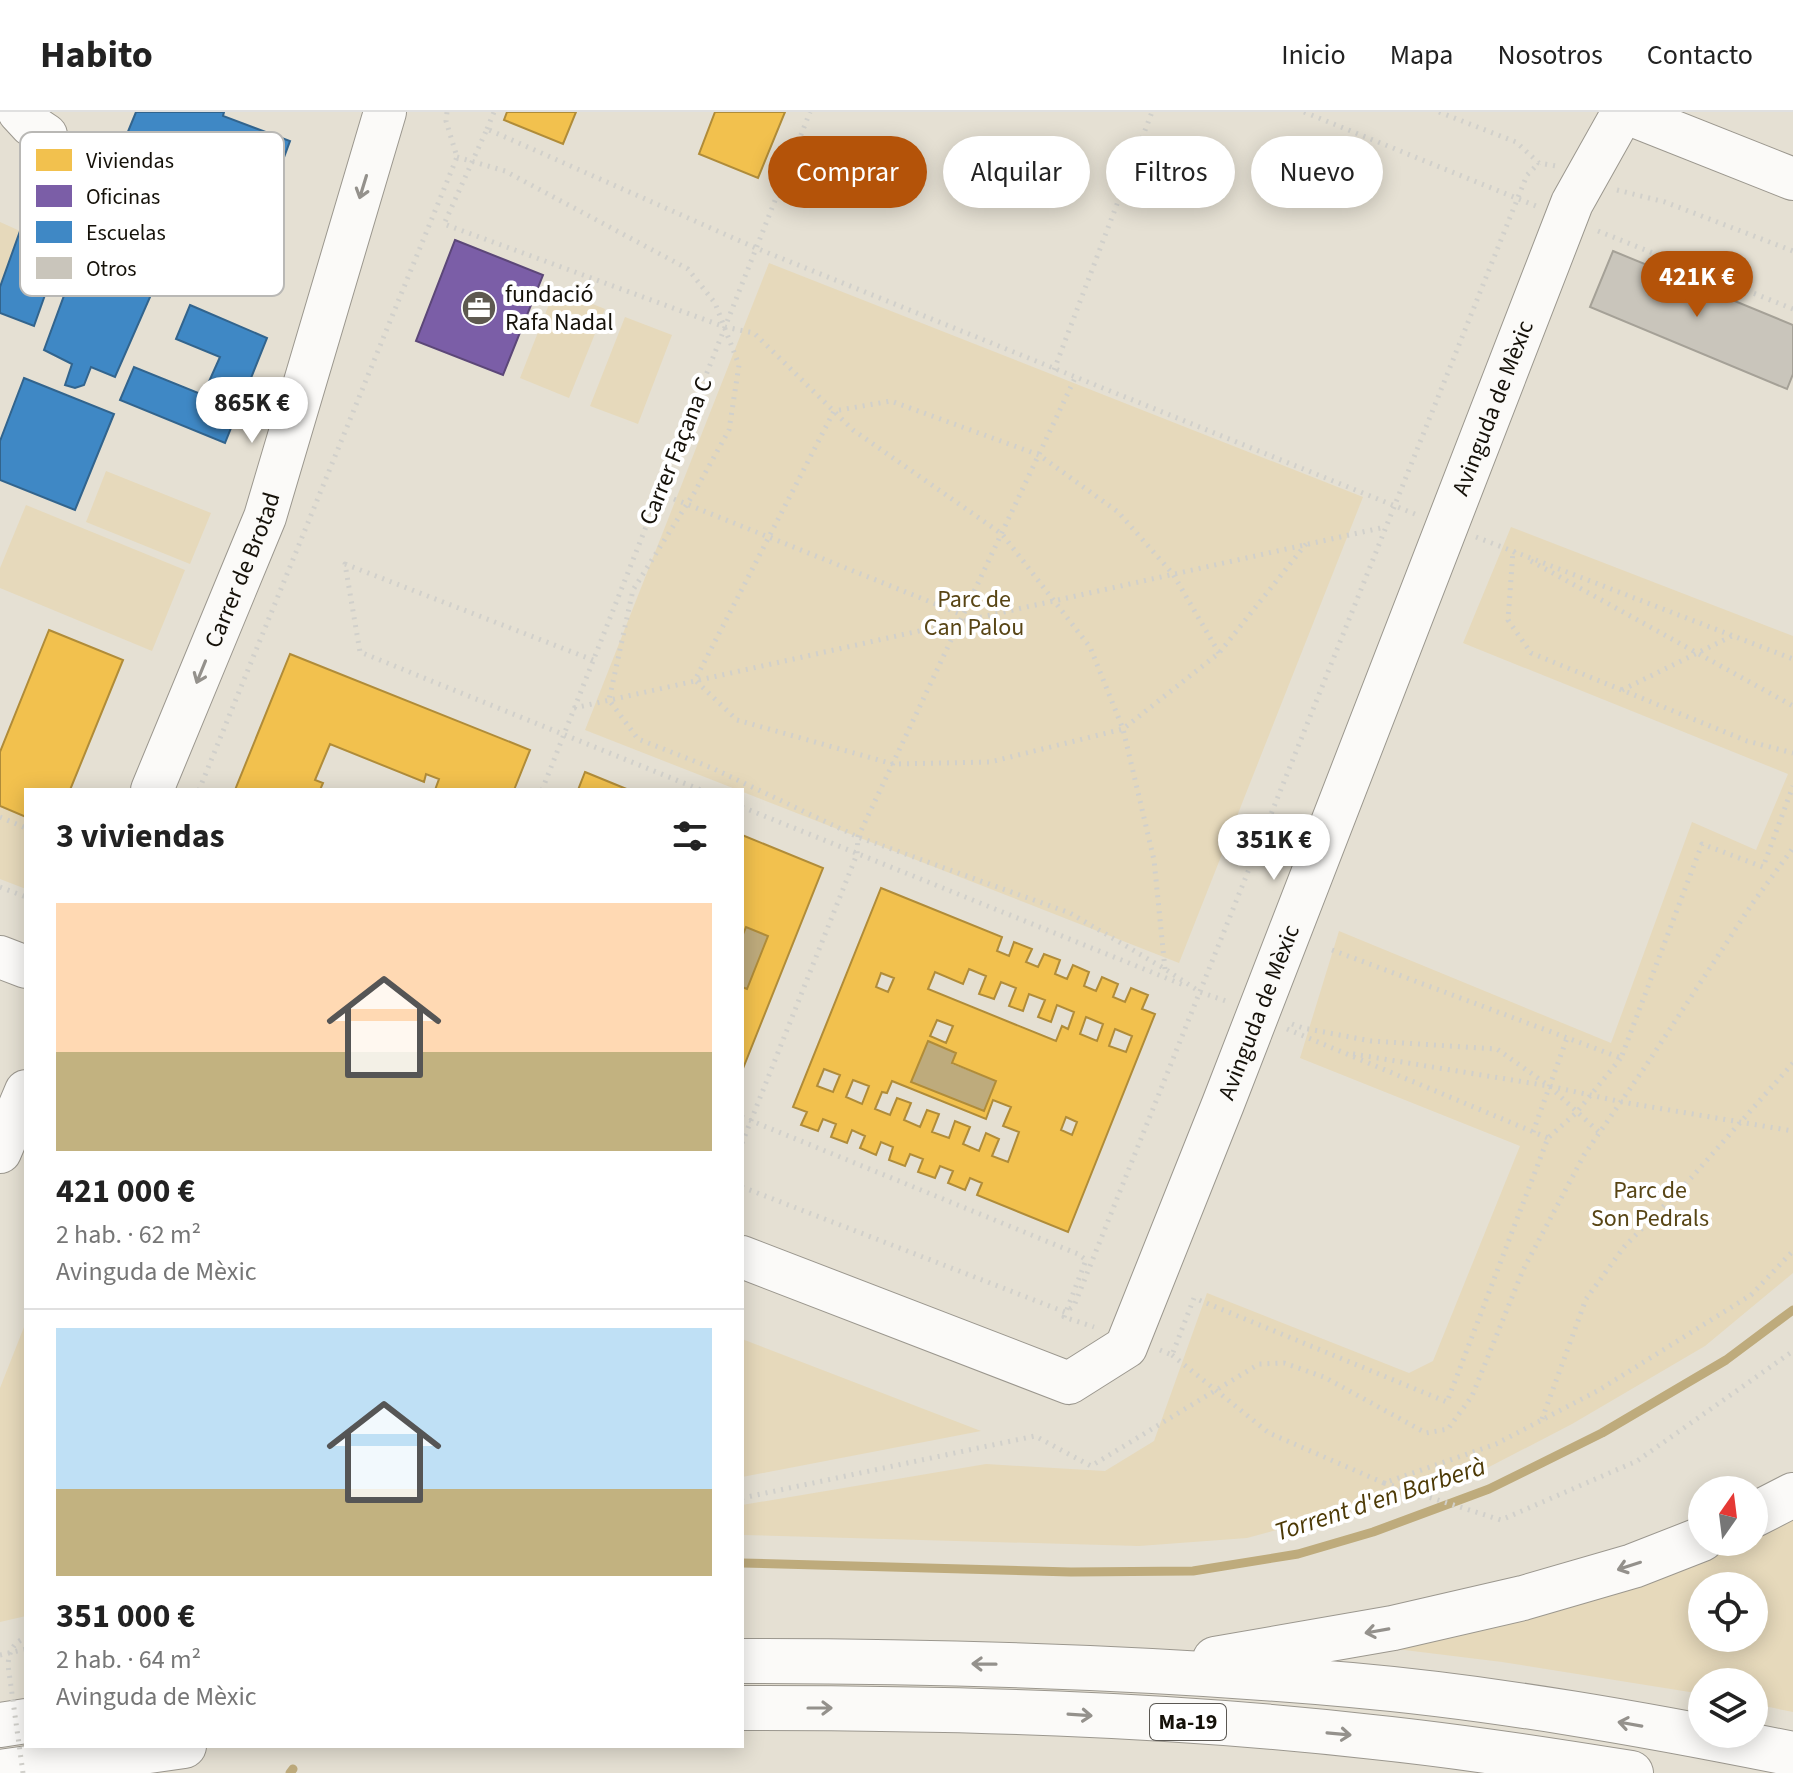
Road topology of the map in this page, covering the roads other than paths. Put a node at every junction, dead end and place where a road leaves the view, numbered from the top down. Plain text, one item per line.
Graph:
1 (385, 112) edge
2 (1623, 112) edge
3 (1793, 179) edge
4 (153, 788) edge
5 (0, 957) edge
6 (24, 966) edge
7 (24, 1096) edge
8 (0, 1152) edge
9 (744, 1258) edge
10 (1793, 1495) edge
11 (1768, 1508) edge
12 (1688, 1544) edge
13 (744, 1661) edge
14 (1146, 1670) junction
15 (744, 1708) edge
16 (24, 1721) edge
17 (0, 1725) edge
18 (170, 1748) edge
19 (1793, 1754) edge
20 (0, 1772) edge
21 (1631, 1773) edge

1 -> 4 street, Carrer de Brotad
2 - 3 street
2 - 9 street, Avinguda de Mèxic
5 - 6 street
7 - 8 street
10 - 11 highway
12 -> 14 highway
14 -> 13 highway, Ma-19
19 -> 14 highway, Ma-19
15 -> 21 highway, Ma-19
16 - 17 highway
18 - 20 highway

